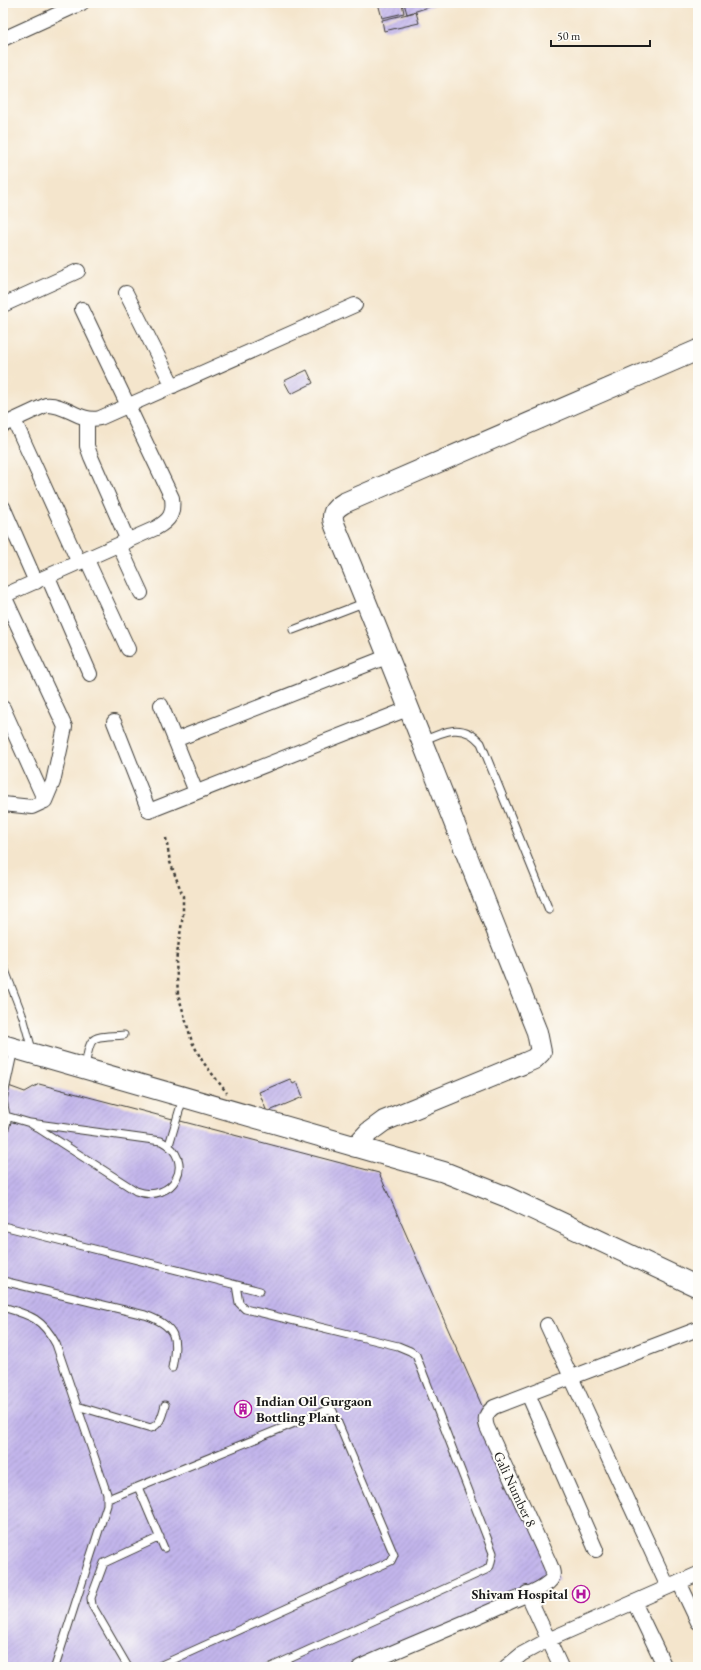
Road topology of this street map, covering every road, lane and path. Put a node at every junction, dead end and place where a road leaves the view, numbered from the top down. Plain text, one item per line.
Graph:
1 (82, 3) edge
2 (3, 39) edge
3 (78, 271) dead end
4 (126, 294) dead end
5 (3, 305) edge
6 (355, 305) dead end
7 (82, 309) dead end
8 (698, 350) edge
9 (172, 386) junction
10 (128, 406) junction
11 (87, 418) junction
12 (8, 422) edge
13 (3, 507) edge
14 (123, 543) junction
15 (83, 562) junction
16 (42, 580) junction
17 (141, 593) dead end
18 (4, 596) edge
19 (366, 602) junction
20 (293, 630) dead end
21 (128, 649) dead end
22 (389, 656) junction
23 (90, 674) dead end
24 (161, 705) dead end
25 (3, 708) edge
26 (410, 708) junction
27 (114, 722) dead end
28 (175, 740) junction
29 (423, 741) junction
30 (196, 792) junction
31 (45, 801) junction
32 (3, 804) edge
33 (166, 838) dead end
34 (549, 910) dead end
35 (3, 965) edge
36 (124, 1036) dead end
37 (17, 1049) edge
38 (84, 1070) junction
39 (184, 1098) junction
40 (3, 1100) edge
41 (229, 1111) junction
42 (6, 1116) junction
43 (30, 1123) junction
44 (3, 1136) edge
45 (169, 1145) junction
46 (355, 1147) junction
47 (3, 1226) edge
48 (3, 1281) edge
49 (236, 1285) junction
50 (698, 1287) edge
51 (260, 1290) dead end
52 (3, 1307) edge
53 (547, 1325) dead end
54 (698, 1329) edge
55 (172, 1368) dead end
56 (571, 1377) junction
57 (528, 1394) junction
58 (165, 1405) dead end
59 (77, 1406) junction
60 (138, 1487) junction
61 (108, 1499) junction
62 (160, 1537) junction
63 (164, 1548) dead end
64 (596, 1550) dead end
65 (698, 1574) edge
66 (673, 1585) junction
67 (79, 1589) junction
68 (92, 1594) junction
69 (527, 1594) junction
70 (634, 1602) junction
71 (698, 1622) edge
72 (548, 1640) junction
73 (55, 1667) edge
74 (128, 1667) edge
75 (157, 1667) edge
76 (271, 1667) edge
77 (360, 1667) edge
78 (506, 1667) edge
79 (561, 1667) edge
80 (665, 1667) edge

1 - 2 street
3 - 5 street
4 - 9 street
6 - 9 street
7 - 10 street
8 - 19 street
9 - 10 street
10 - 11 street
10 - 14 street
11 - 12 street
11 - 14 street
12 - 15 street
13 - 16 street
14 - 15 street
14 - 17 street
15 - 16 street
15 - 21 street
16 - 18 street
16 - 23 street
18 - 31 street
19 - 20 lane
19 - 22 street
22 - 26 street
22 - 28 street
24 - 28 street
25 - 31 street
26 - 29 street
26 - 30 street
27 - 30 street
28 - 30 street
29 - 34 lane
29 - 46 street
31 - 32 street
33 - 41 path
35 - 37 lane
36 - 38 lane
37 - 38 street
37 - 40 lane
38 - 39 street
39 - 41 street
39 - 45 lane
40 - 42 lane
41 - 46 street
42 - 43 lane
42 - 44 lane
43 - 45 lane
43 - 45 lane
46 - 50 street
47 - 49 lane
48 - 55 lane
49 - 51 lane
49 - 76 lane
52 - 59 lane
53 - 56 street
54 - 56 street, Gali Number 8
56 - 57 street, Gali Number 8
56 - 66 street
57 - 64 street
57 - 69 street, Gali Number 8
58 - 59 lane
59 - 61 lane
60 - 61 lane
60 - 62 lane
60 - 75 lane
61 - 67 lane
62 - 63 lane
62 - 68 lane
65 - 66 street
66 - 70 street
66 - 71 street
67 - 68 lane
67 - 73 lane
68 - 74 lane
69 - 72 street
69 - 77 street, Gali Number 8
70 - 72 street
70 - 80 street
72 - 78 street
72 - 79 street

